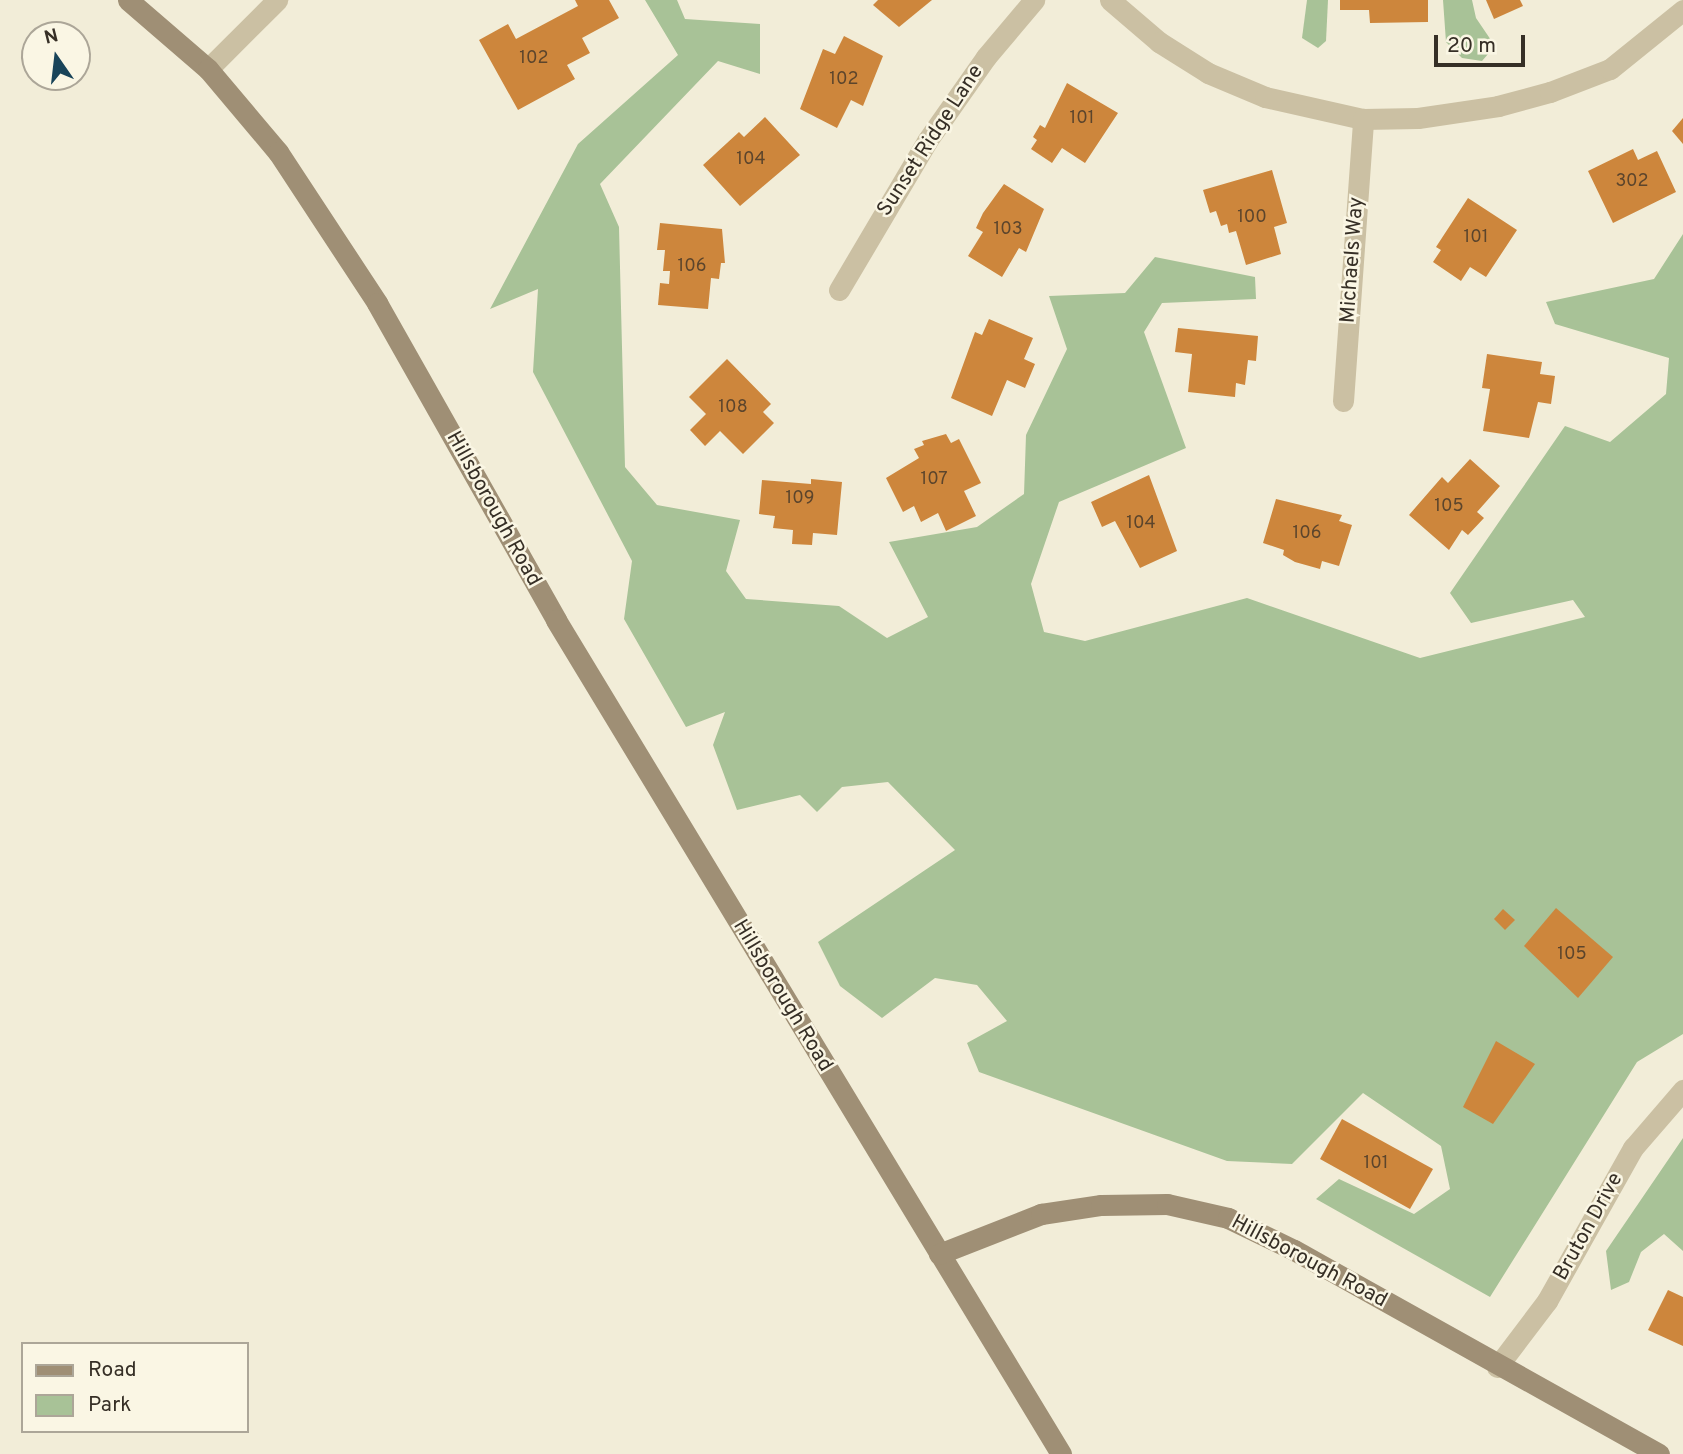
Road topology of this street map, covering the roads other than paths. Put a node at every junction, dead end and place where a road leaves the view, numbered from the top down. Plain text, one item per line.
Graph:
1 (128, 0) edge
2 (277, 0) edge
3 (1034, 0) edge
4 (1110, 0) edge
5 (1683, 10) edge
6 (208, 69) junction
7 (1363, 119) junction
8 (839, 290) dead end
9 (1343, 401) dead end
10 (1683, 1090) edge
11 (939, 1254) junction
12 (1497, 1367) junction
13 (1061, 1454) edge
14 (1659, 1454) edge

1 - 6 main road, Hillsborough Road
2 - 6 street
3 - 8 street, Sunset Ridge Lane
4 - 7 street
5 - 7 street
6 - 11 main road, Hillsborough Road
7 - 9 street, Michaels Way
10 - 12 street, Bruton Drive
11 - 12 main road, Hillsborough Road
11 - 13 main road
12 - 14 main road, Hillsborough Road

